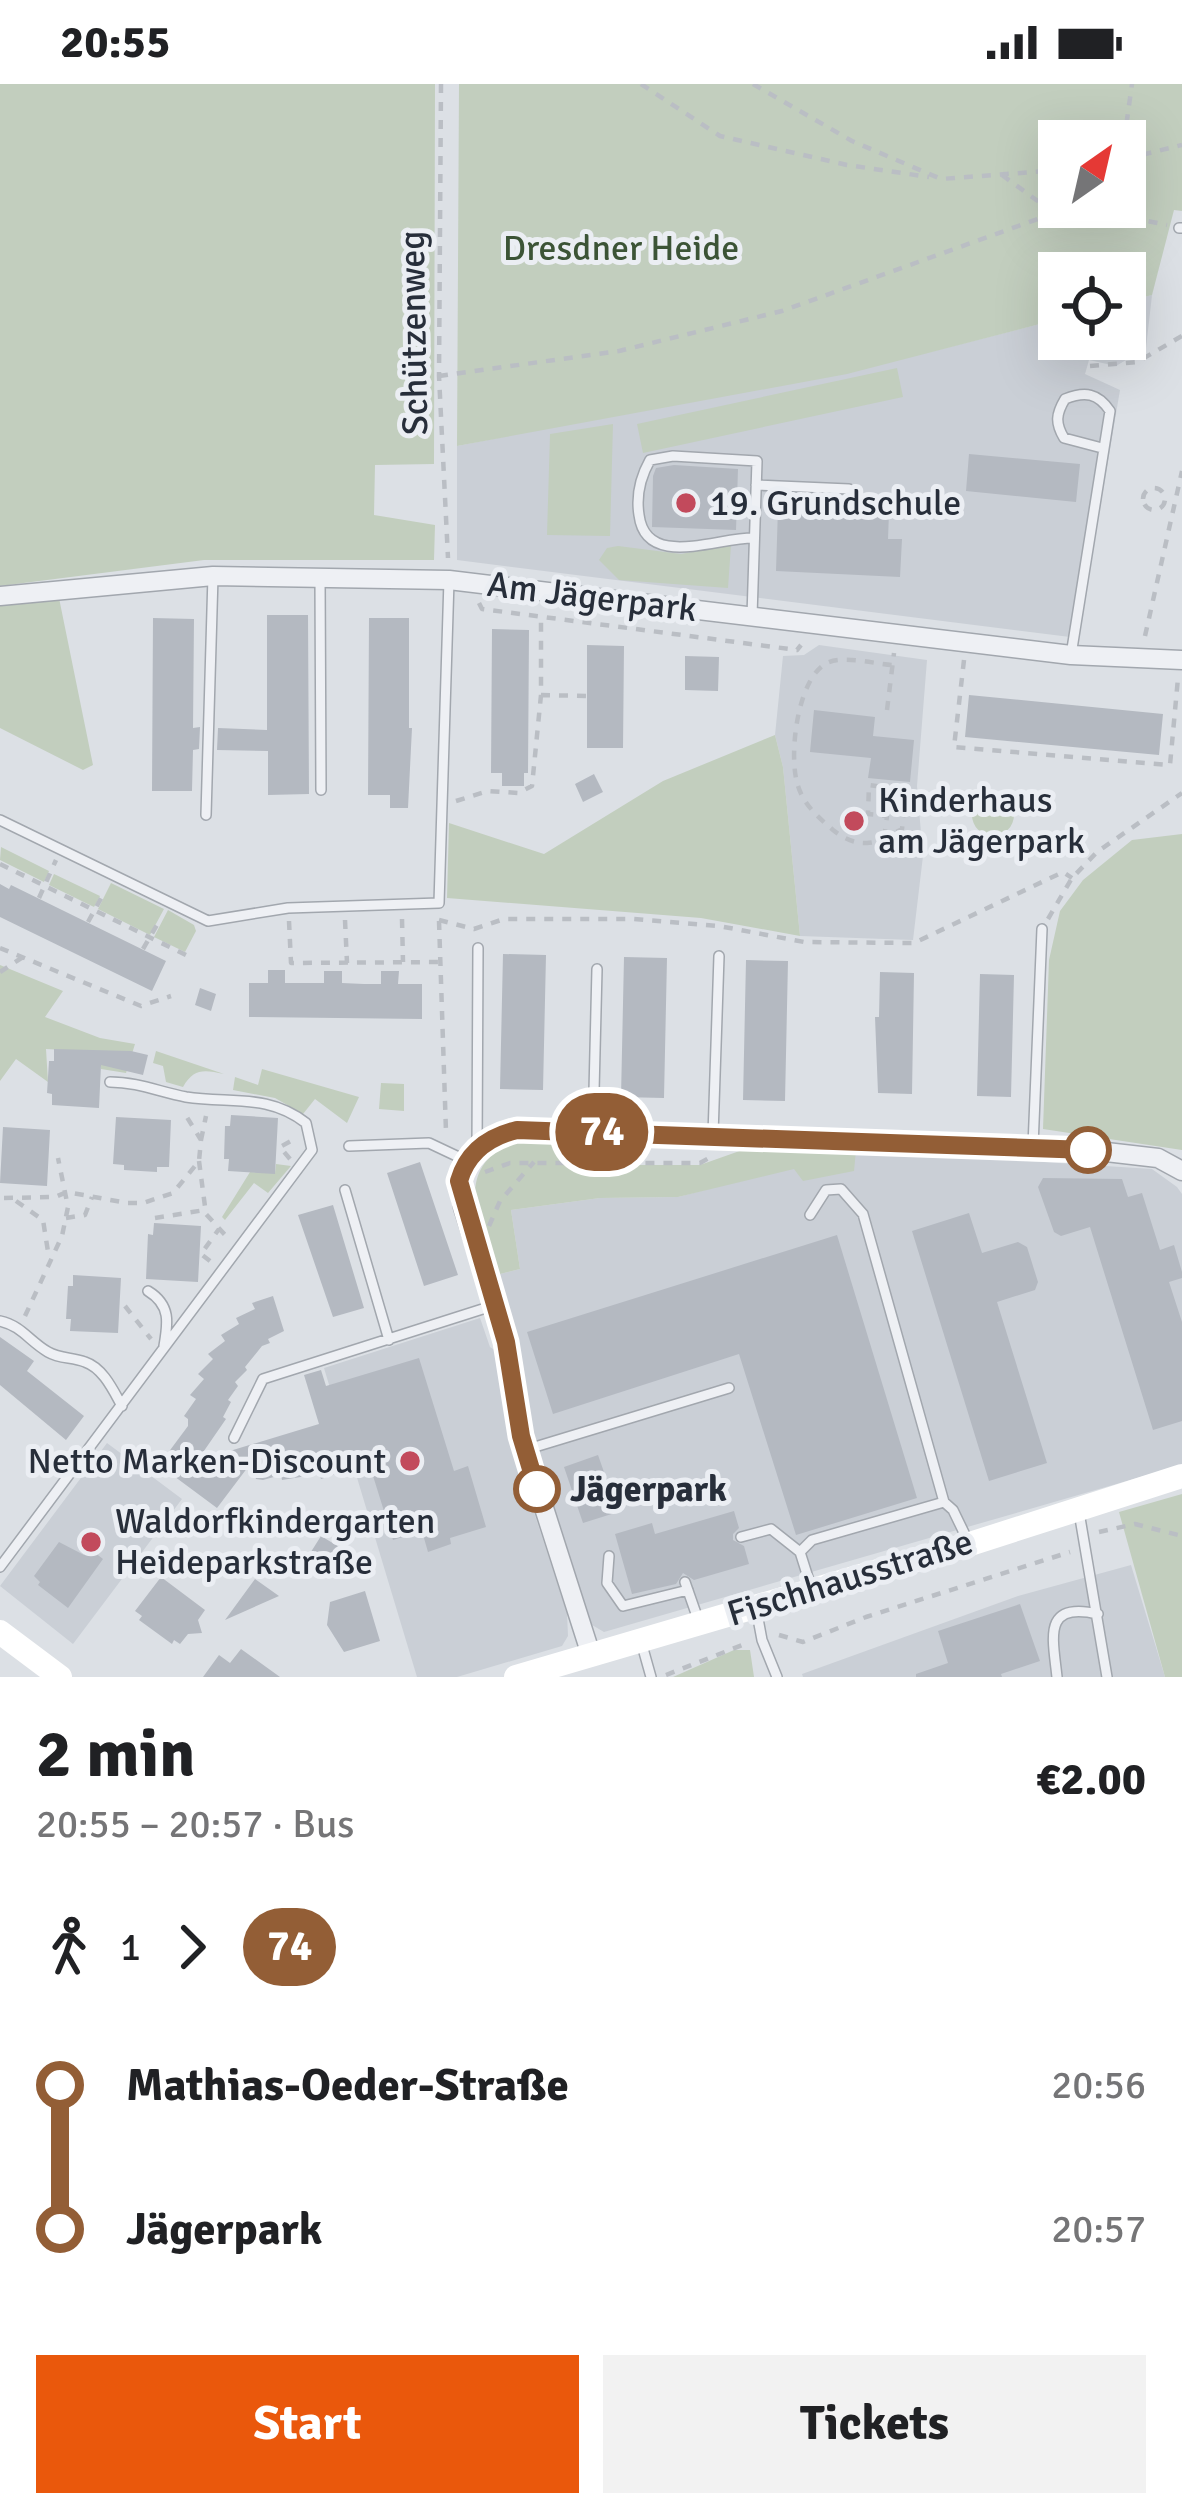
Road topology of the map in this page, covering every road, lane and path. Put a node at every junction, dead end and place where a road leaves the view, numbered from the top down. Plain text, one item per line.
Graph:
1 (441, 84) edge
2 (641, 84) edge
3 (753, 84) edge
4 (1132, 84) edge
5 (1127, 120) edge
6 (1182, 145) edge
7 (1146, 153) edge
8 (1038, 172) edge
9 (1002, 175) junction
10 (941, 179) junction
11 (1038, 201) edge
12 (1038, 219) edge
13 (1146, 219) edge
14 (1180, 228) edge
15 (1182, 336) edge
16 (1090, 366) dead end
17 (439, 376) junction
18 (1102, 448) junction
19 (1182, 471) edge
20 (756, 485) junction
21 (849, 489) dead end
22 (1178, 489) junction
23 (1162, 491) dead end
24 (754, 538) junction
25 (212, 576) junction
26 (320, 578) junction
27 (449, 586) junction
28 (542, 591) junction
29 (0, 596) edge
30 (541, 617) junction
31 (752, 617) junction
32 (814, 626) junction
33 (897, 635) junction
34 (966, 643) junction
35 (1072, 655) junction
36 (1140, 659) junction
37 (1181, 660) edge
38 (892, 665) junction
39 (541, 695) junction
40 (587, 696) dead end
41 (887, 710) dead end
42 (321, 790) dead end
43 (1182, 793) edge
44 (443, 802) junction
45 (206, 815) dead end
46 (0, 820) edge
47 (884, 838) junction
48 (61, 850) junction
49 (0, 864) edge
50 (1072, 878) junction
51 (45, 885) junction
52 (106, 889) dead end
53 (38, 898) dead end
54 (95, 910) junction
55 (164, 914) dead end
56 (88, 922) dead end
57 (345, 924) dead end
58 (289, 925) dead end
59 (1042, 929) joint
60 (403, 935) dead end
61 (150, 937) junction
62 (0, 948) edge
63 (478, 948) dead end
64 (143, 949) dead end
65 (719, 956) dead end
66 (23, 957) junction
67 (190, 957) dead end
68 (403, 962) junction
69 (441, 962) junction
70 (347, 963) junction
71 (597, 969) dead end
72 (0, 972) edge
73 (171, 996) dead end
74 (110, 1082) dead end
75 (172, 1094) junction
76 (217, 1097) junction
77 (593, 1132) junction
78 (201, 1140) junction
79 (715, 1144) junction
80 (349, 1145) dead end
81 (1033, 1148) junction
82 (447, 1149) junction
83 (471, 1155) junction
84 (58, 1158) dead end
85 (200, 1161) junction
86 (534, 1162) junction
87 (1182, 1171) edge
88 (345, 1190) dead end
89 (67, 1192) junction
90 (92, 1197) junction
91 (2, 1199) edge
92 (205, 1210) junction
93 (810, 1215) dead end
94 (66, 1218) junction
95 (155, 1219) dead end
96 (218, 1229) junction
97 (488, 1231) dead end
98 (48, 1234) junction
99 (62, 1236) junction
100 (241, 1249) junction
101 (49, 1264) junction
102 (224, 1271) junction
103 (148, 1292) dead end
104 (494, 1305) junction
105 (125, 1306) dead end
106 (0, 1321) edge
107 (20, 1327) junction
108 (389, 1340) junction
109 (163, 1352) junction
110 (729, 1388) dead end
111 (122, 1406) junction
112 (234, 1438) dead end
113 (525, 1450) junction
114 (1182, 1476) edge
115 (944, 1502) junction
116 (1078, 1507) junction
117 (1182, 1536) edge
118 (741, 1537) dead end
119 (970, 1544) junction
120 (1085, 1544) junction
121 (800, 1552) junction
122 (609, 1556) dead end
123 (0, 1567) edge
124 (812, 1590) junction
125 (755, 1606) junction
126 (1098, 1614) junction
127 (699, 1623) junction
128 (0, 1632) edge
129 (641, 1640) junction
130 (762, 1640) junction
131 (591, 1655) junction
132 (60, 1677) edge
133 (516, 1677) edge
134 (651, 1677) edge
135 (661, 1677) edge
136 (777, 1677) edge
137 (1057, 1677) edge
138 (1107, 1677) edge

1 - 17 path, Schützenweg
2 - 10 path
3 - 10 path
4 - 5 path
6 - 7 path
8 - 9 path
9 - 10 path
9 - 11 path
12 - 17 path
13 - 14 path
15 - 16 path
17 - 27 path, Schützenweg
18 - 18 lane
18 - 35 lane
19 - 22 path
20 - 21 lane
20 - 24 lane
20 - 24 lane
22 - 23 path
22 - 36 path
24 - 31 lane
25 - 26 street, Am Jägerpark
25 - 29 street, Am Jägerpark
25 - 45 lane
26 - 27 street, Am Jägerpark
26 - 42 lane
27 - 28 street, Am Jägerpark
27 - 30 path
27 - 44 lane
28 - 30 path
28 - 31 street, Am Jägerpark
30 - 32 path
30 - 39 path
31 - 32 street, Am Jägerpark
32 - 33 street, Am Jägerpark
33 - 34 street, Am Jägerpark
33 - 38 path
34 - 35 street, Am Jägerpark
34 - 37 path
35 - 36 street, Am Jägerpark
36 - 37 street, Am Jägerpark
38 - 41 path
38 - 47 path
39 - 40 path
39 - 44 path
43 - 50 path
44 - 48 lane
46 - 48 lane
47 - 47 path
48 - 51 path
49 - 51 path
50 - 59 path
50 - 69 path
51 - 53 path
51 - 54 path
52 - 54 path
54 - 56 path
54 - 61 path
55 - 61 path
57 - 70 path
58 - 70 path
59 - 81 lane
60 - 68 path
61 - 64 path
61 - 67 path
62 - 66 path
63 - 83 lane
65 - 79 lane
66 - 72 path
66 - 73 path
68 - 69 path
68 - 70 path
69 - 82 path
71 - 77 lane
74 - 75 lane
75 - 76 lane
75 - 78 path
76 - 78 path
76 - 100 lane
77 - 79 street
77 - 83 street
78 - 85 path
79 - 81 street
79 - 86 path
80 - 82 lane
81 - 87 street
82 - 83 lane
83 - 86 path
83 - 104 street
84 - 89 path
85 - 90 path
85 - 92 path
86 - 97 path
88 - 108 lane
89 - 90 path
89 - 91 path
89 - 94 path
90 - 94 path
91 - 98 path
92 - 95 path
92 - 96 path
93 - 115 lane
94 - 99 path
96 - 100 path
96 - 102 path
98 - 99 path
98 - 101 path
99 - 101 path
100 - 102 lane
101 - 107 path
102 - 109 lane
103 - 109 lane
104 - 108 lane
104 - 113 street
105 - 109 path
106 - 107 lane
107 - 111 lane
108 - 112 lane
109 - 111 lane
110 - 113 lane
111 - 123 lane
113 - 131 street
114 - 116 main road, Fischhausstraße
115 - 119 lane
115 - 121 lane
116 - 119 main road, Fischhausstraße
116 - 120 lane
117 - 120 path
118 - 121 lane
119 - 124 main road, Fischhausstraße
120 - 126 lane
120 - 130 path
121 - 124 lane
122 - 127 lane
124 - 125 main road, Fischhausstraße
125 - 127 main road, Fischhausstraße
125 - 130 lane
126 - 137 lane
126 - 138 lane
127 - 129 main road, Fischhausstraße
128 - 132 main road
129 - 131 main road, Fischhausstraße
129 - 134 lane
130 - 135 path
130 - 136 lane
131 - 133 main road, Fischhausstraße

